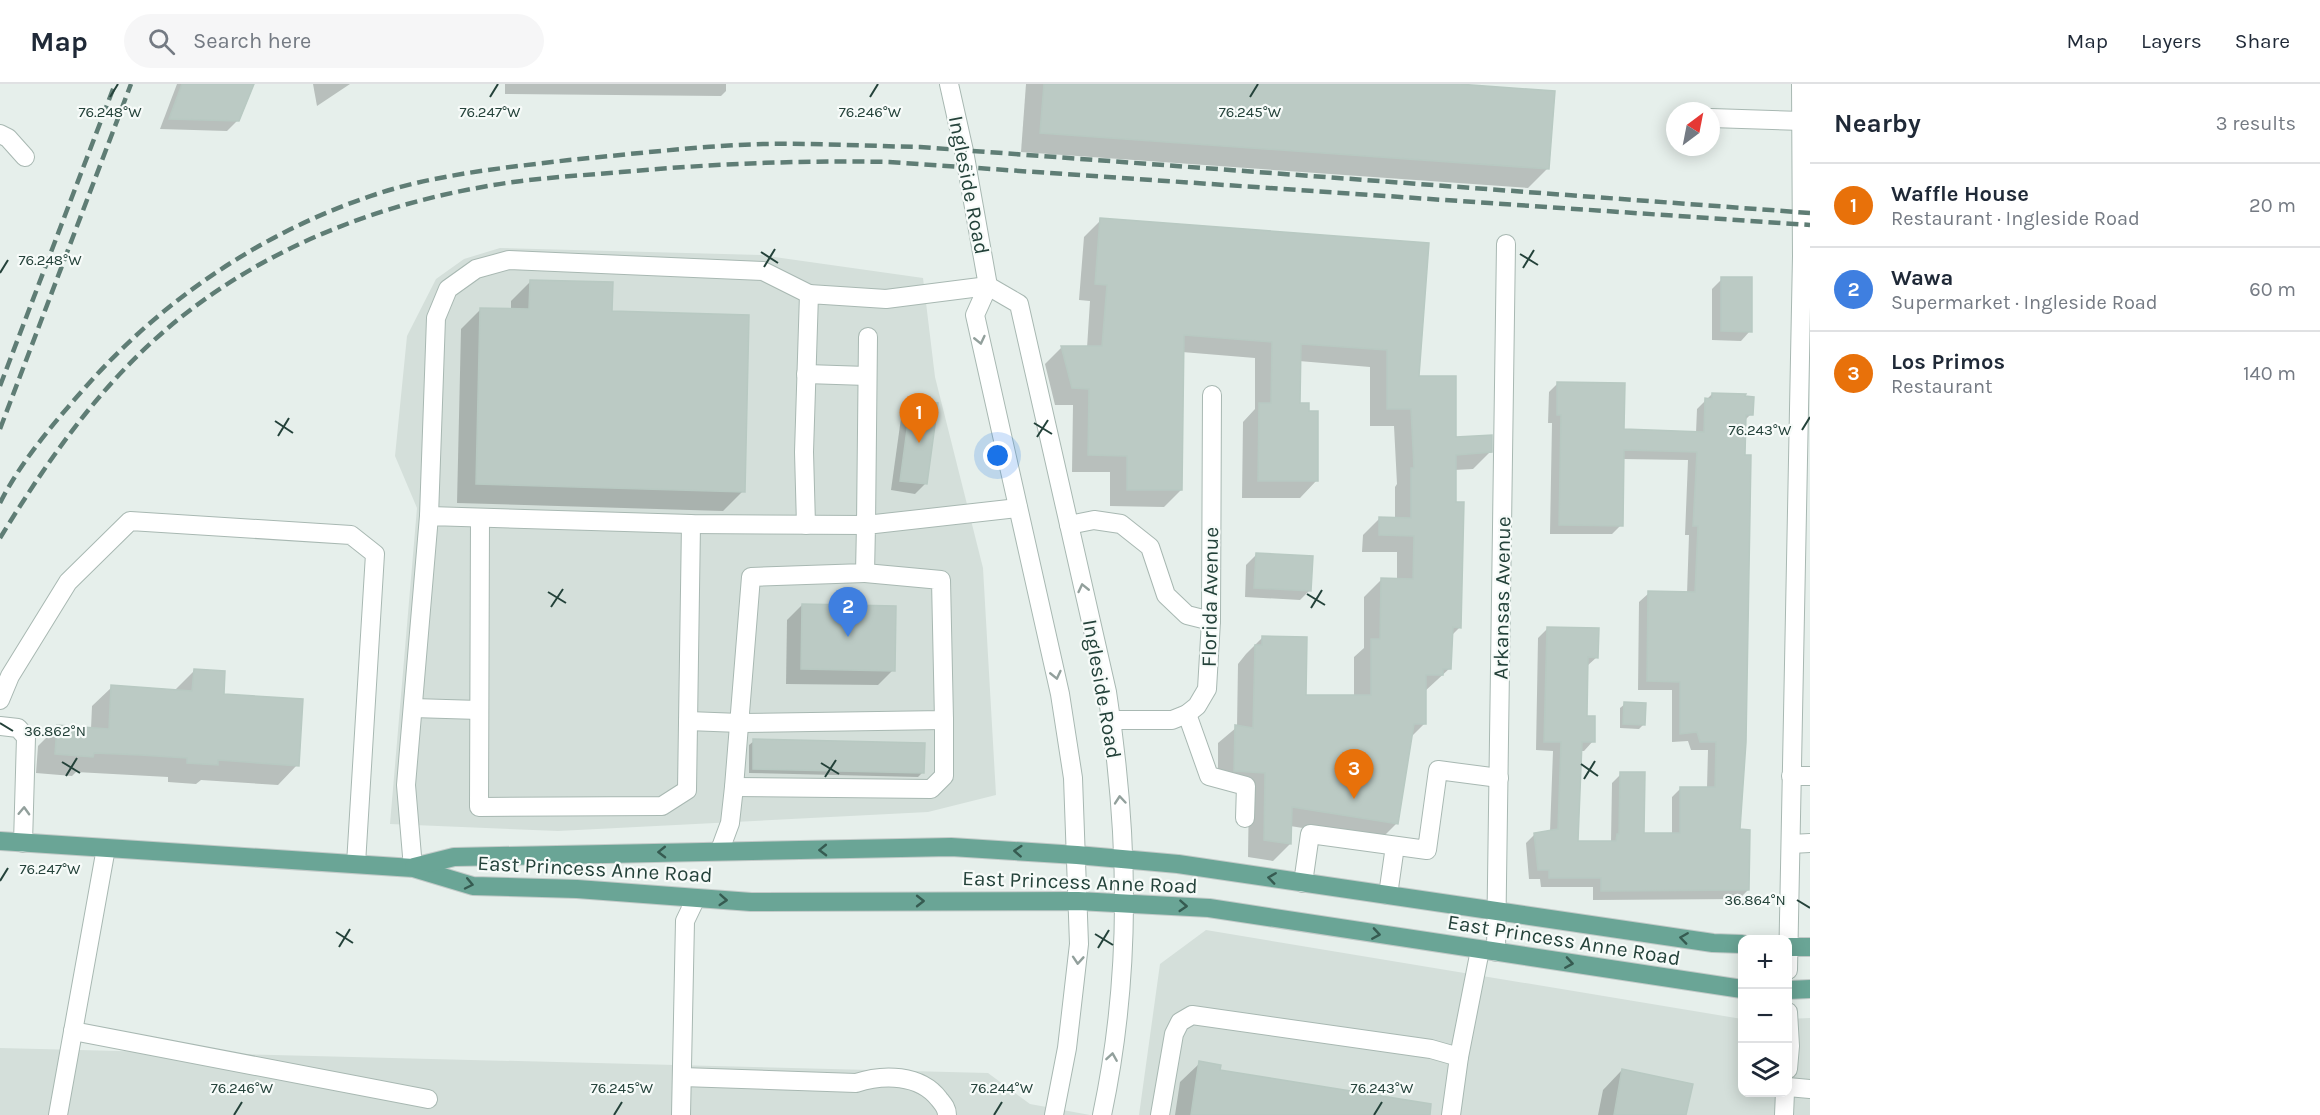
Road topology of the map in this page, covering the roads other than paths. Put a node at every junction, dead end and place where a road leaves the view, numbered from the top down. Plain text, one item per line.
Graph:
1 (949, 84) edge
2 (1801, 84) edge
3 (1720, 118) edge
4 (1802, 121) junction
5 (0, 134) edge
6 (25, 157) dead end
7 (1506, 244) dead end
8 (1806, 256) edge
9 (988, 286) junction
10 (809, 294) junction
11 (868, 337) dead end
12 (806, 374) junction
13 (867, 376) junction
14 (1212, 395) dead end
15 (1018, 508) junction
16 (429, 516) junction
17 (480, 518) junction
18 (691, 524) junction
19 (806, 525) junction
20 (866, 525) junction
21 (1069, 525) junction
22 (865, 573) junction
23 (1211, 621) junction
24 (0, 700) edge
25 (413, 708) junction
26 (479, 710) junction
27 (1187, 714) junction
28 (944, 720) junction
29 (1111, 720) junction
30 (688, 721) junction
31 (740, 723) junction
32 (0, 726) edge
33 (1791, 776) junction
34 (1810, 776) edge
35 (1499, 778) junction
36 (734, 787) junction
37 (1245, 818) dead end
38 (0, 841) edge
39 (23, 843) junction
40 (1810, 843) edge
41 (1791, 844) junction
42 (1395, 846) junction
43 (106, 848) junction
44 (720, 850) junction
45 (1077, 855) junction
46 (1123, 859) junction
47 (356, 864) junction
48 (412, 868) junction
49 (1303, 883) junction
50 (1388, 895) junction
51 (696, 898) junction
52 (1078, 901) junction
53 (1125, 902) junction
54 (1496, 910) junction
55 (1789, 935) edge
56 (1738, 944) edge
57 (1792, 947) edge
58 (1810, 947) edge
59 (1488, 951) junction
60 (1738, 988) edge
61 (1810, 989) edge
62 (1792, 990) edge
63 (73, 1031) junction
64 (1459, 1057) junction
65 (682, 1077) junction
66 (1792, 1087) edge
67 (1810, 1089) edge
68 (1785, 1097) edge
69 (428, 1099) dead end
70 (58, 1115) edge
71 (681, 1115) edge
72 (947, 1115) edge
73 (1054, 1115) edge
74 (1102, 1115) edge
75 (1160, 1115) edge
76 (1451, 1115) edge
77 (1784, 1115) edge

1 - 9 street, Ingleside Road
2 - 4 street
3 - 4 street
4 - 8 street
5 - 6 street
7 - 35 street, Arkansas Avenue
8 - 33 street
9 - 10 street
9 -> 15 street, Ingleside Road
9 - 21 street, Ingleside Road
10 - 12 street
10 - 16 street
11 - 13 street
12 - 13 street
12 - 19 street
13 - 20 street
14 - 23 street, Florida Avenue
15 - 20 street
15 -> 45 street, Ingleside Road
16 - 17 street
16 - 25 street
17 - 18 street
17 - 26 street
18 - 19 street
18 - 30 street
19 - 20 street
20 - 22 street
21 - 23 street
29 -> 21 street, Ingleside Road
22 - 28 street
22 - 31 street
23 - 27 street, Florida Avenue
24 - 47 street
25 - 26 street
25 - 48 street
26 - 30 street
27 - 29 street
27 - 37 street
28 - 31 street
28 - 36 street
46 -> 29 street, Ingleside Road
30 - 31 street
31 - 36 street
39 -> 32 street
33 - 34 street
33 - 41 street
35 - 42 street
35 - 54 street, Arkansas Avenue
36 - 44 street
38 - 39 main road, East Princess Anne Road
39 - 43 main road, East Princess Anne Road
40 - 41 street
41 - 55 street
42 - 49 street
42 - 50 street
43 - 47 main road, East Princess Anne Road
43 - 63 street
45 -> 44 main road, East Princess Anne Road
44 -> 48 main road, East Princess Anne Road
45 - 46 main road, East Princess Anne Road
45 - 52 street, Ingleside Road
49 -> 46 main road, East Princess Anne Road
46 - 53 street, Ingleside Road
47 - 48 main road, East Princess Anne Road
48 -> 51 main road, East Princess Anne Road
49 - 50 main road, East Princess Anne Road
50 - 54 main road, East Princess Anne Road
51 -> 52 main road, East Princess Anne Road
51 - 65 street
52 - 53 main road, East Princess Anne Road
52 -> 73 street, Ingleside Road
53 -> 59 main road, East Princess Anne Road
74 -> 53 street, Ingleside Road
56 -> 54 main road, East Princess Anne Road
54 - 59 street, Arkansas Avenue
57 - 58 main road
59 -> 60 main road, East Princess Anne Road
59 - 64 street, Arkansas Avenue
61 - 62 main road
63 - 69 street
63 - 70 street
64 - 75 street
64 - 76 street, Arkansas Avenue
65 - 71 street
65 - 72 street
66 - 67 street
68 - 77 street

